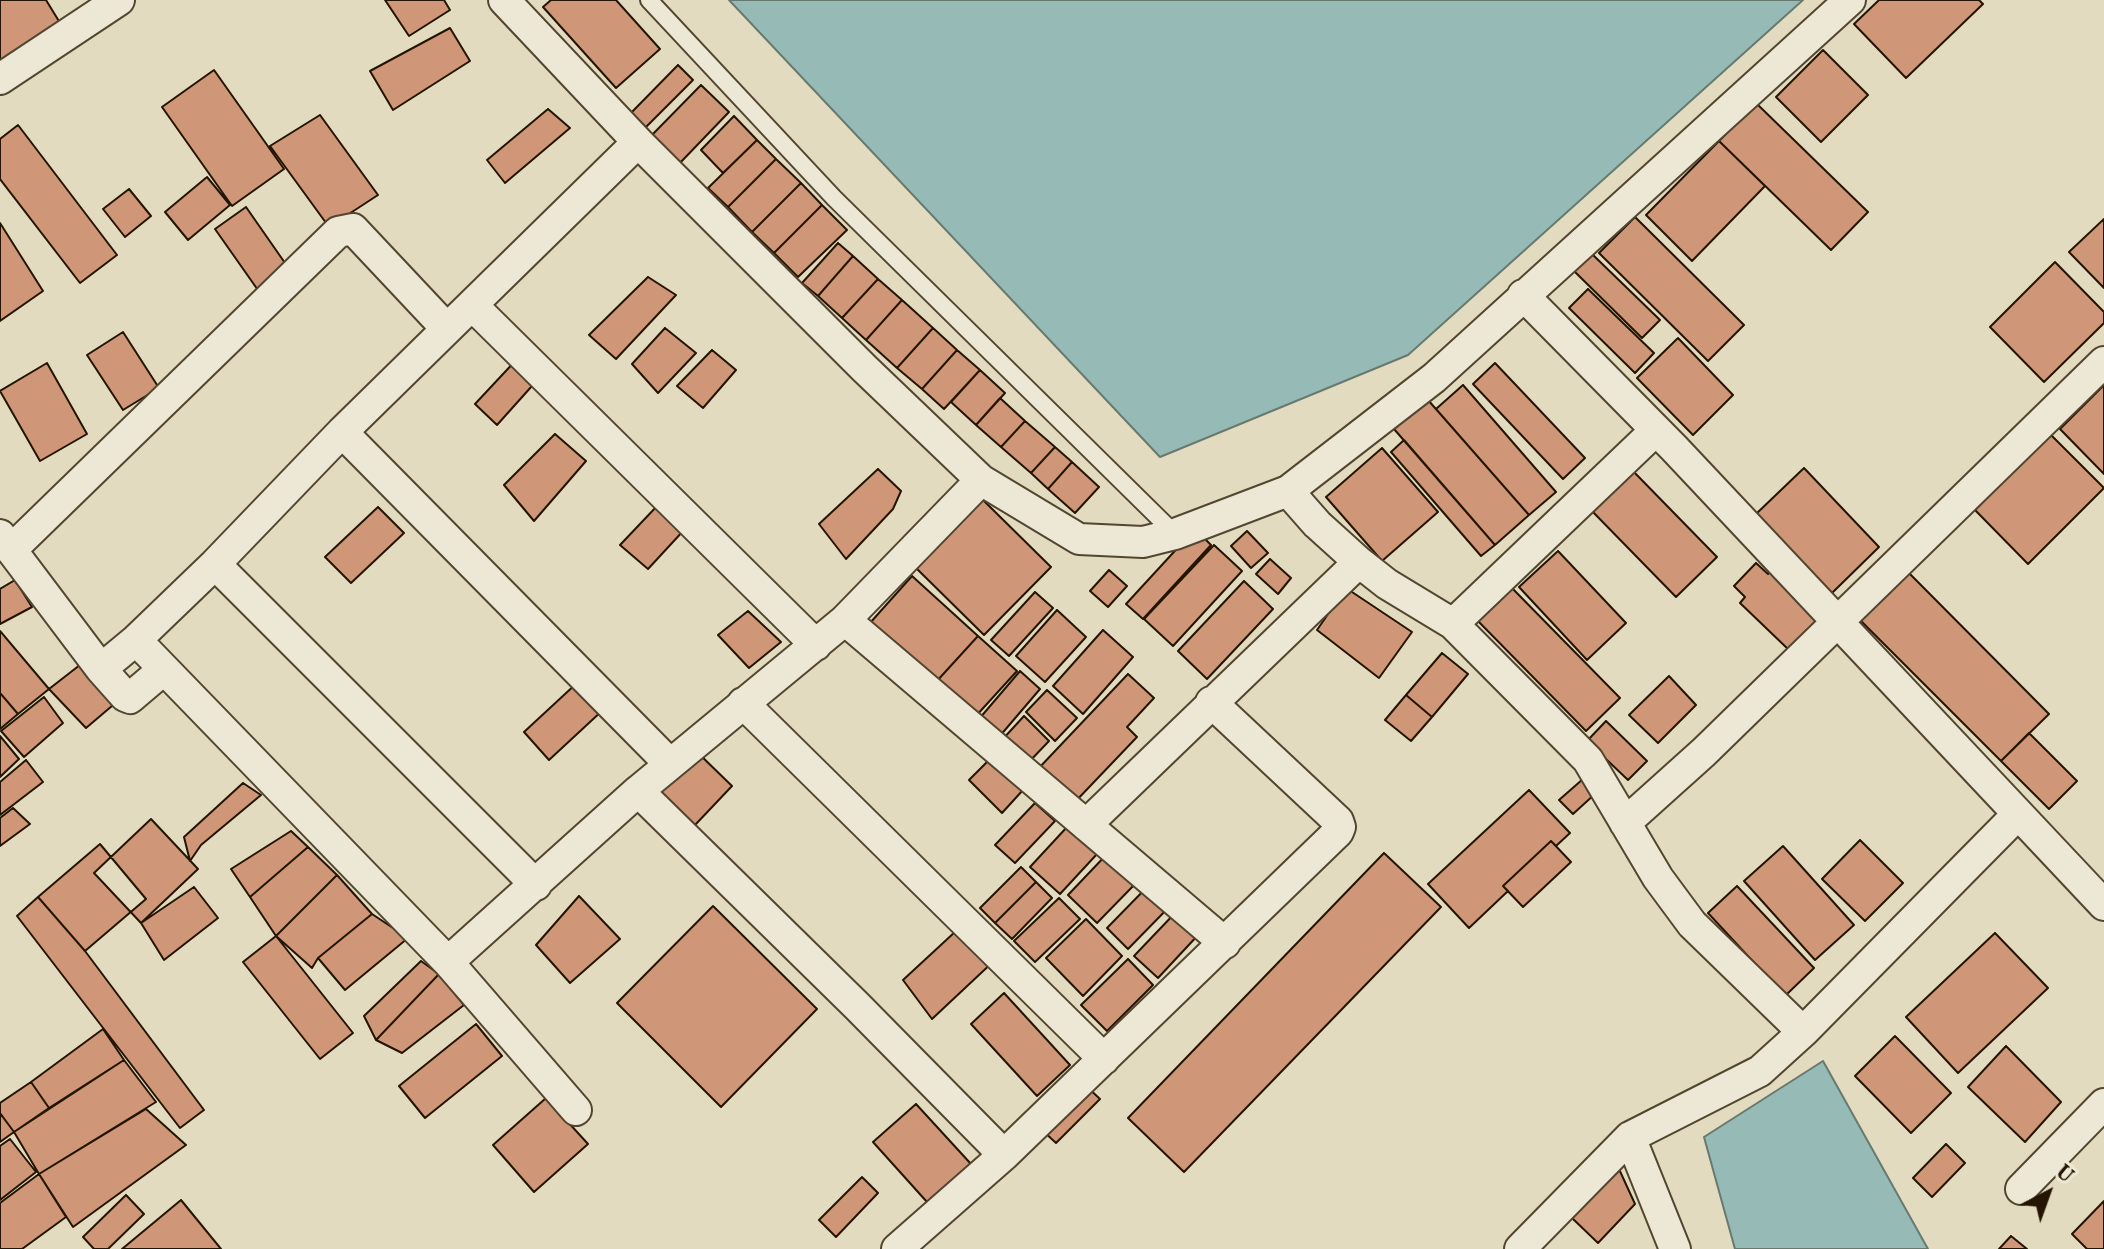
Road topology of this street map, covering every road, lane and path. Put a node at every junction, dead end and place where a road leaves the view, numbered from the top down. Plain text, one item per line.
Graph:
1 (119, 0) edge
2 (504, 0) edge
3 (649, 0) edge
4 (1850, 0) edge
5 (0, 79) edge
6 (638, 142) junction
7 (1523, 295) junction
8 (472, 305) junction
9 (447, 329) junction
10 (2104, 362) edge
11 (1656, 430) junction
12 (342, 432) junction
13 (981, 480) junction
14 (1288, 491) junction
15 (1175, 534) junction
16 (5, 542) edge
17 (1359, 562) junction
18 (215, 564) junction
19 (845, 620) junction
20 (1838, 622) junction
21 (1453, 624) junction
22 (136, 640) junction
23 (816, 645) junction
24 (101, 669) junction
25 (163, 670) junction
26 (1211, 702) junction
27 (743, 703) junction
28 (670, 764) junction
29 (638, 791) junction
30 (2017, 815) junction
31 (1625, 823) junction
32 (1086, 825) junction
33 (536, 885) junction
34 (2104, 905) edge
35 (1225, 943) junction
36 (448, 962) junction
37 (1803, 1032) junction
38 (1104, 1059) junction
39 (2104, 1104) edge
40 (576, 1110) dead end
41 (1630, 1137) junction
42 (1004, 1155) junction
43 (2021, 1189) dead end
44 (897, 1249) edge
45 (1520, 1249) edge
46 (1675, 1249) edge

1 - 5 street
2 - 6 street
3 - 15 lane
4 - 7 street
6 - 8 street
6 - 13 street
7 - 11 street
7 - 14 street
8 - 9 street
8 - 23 street
9 - 12 street
9 - 16 street
10 - 20 street
11 - 20 street
11 - 21 street
12 - 18 street
12 - 28 street
13 - 15 street
13 - 19 street
14 - 15 street
14 - 17 street
16 - 24 street
17 - 21 street
17 - 26 street
18 - 22 street
18 - 33 street
19 - 23 street
19 - 32 street
20 - 30 street
20 - 31 street
21 - 31 street
22 - 24 street
22 - 25 street
23 - 27 street
24 - 25 street
25 - 36 street
26 - 32 street
26 - 35 street
27 - 28 street
27 - 38 street
28 - 29 street
29 - 33 street
29 - 42 street
30 - 34 street
30 - 37 street
31 - 37 street
32 - 35 street
33 - 36 street
35 - 38 street
36 - 40 street
37 - 41 street
38 - 42 street
39 - 43 street
41 - 45 street
41 - 46 street
42 - 44 street

